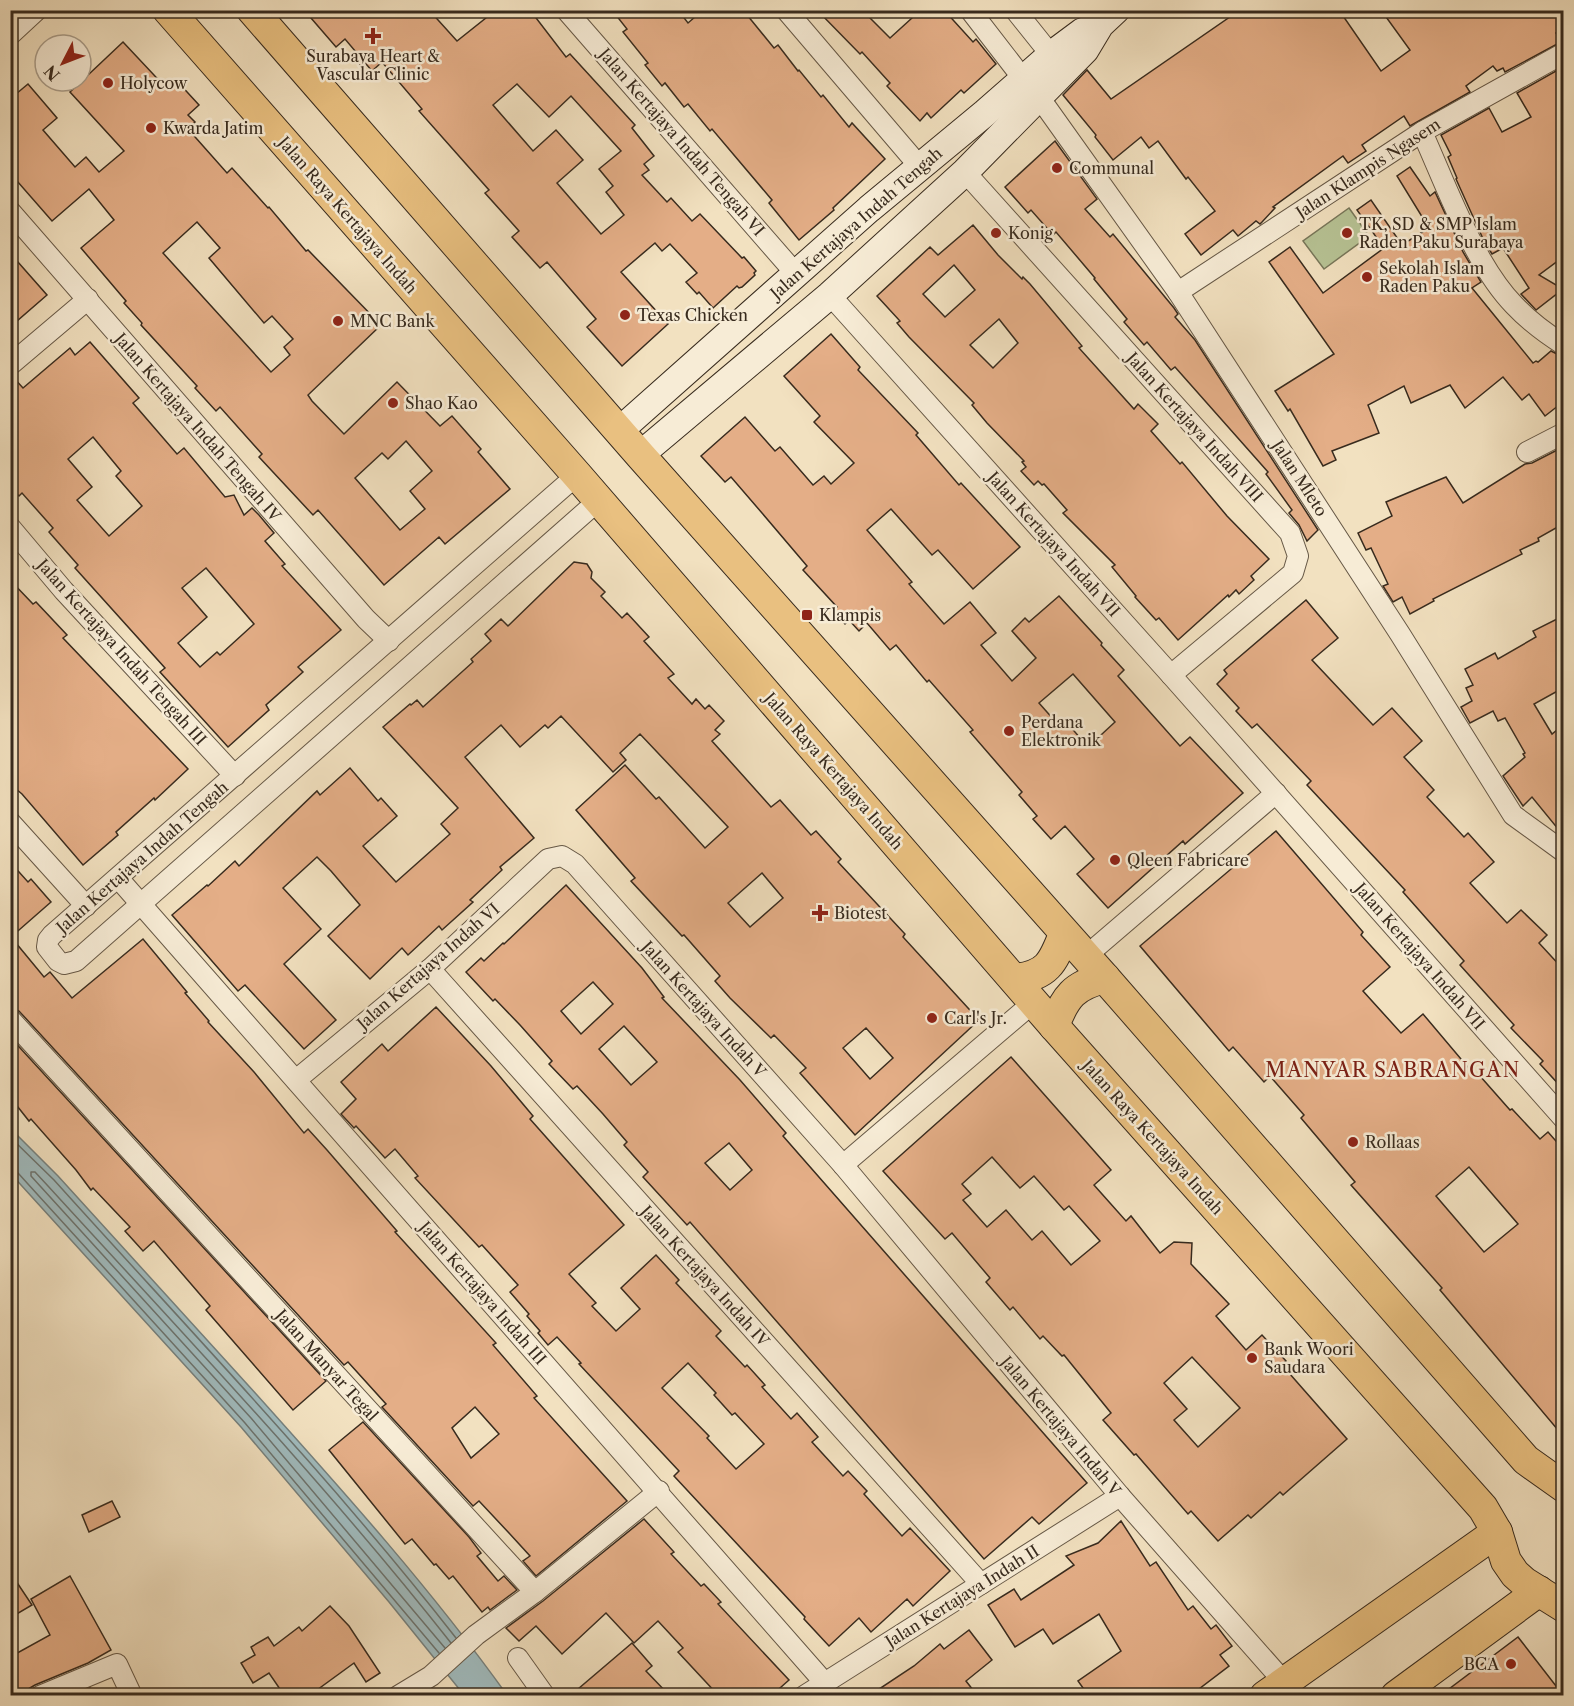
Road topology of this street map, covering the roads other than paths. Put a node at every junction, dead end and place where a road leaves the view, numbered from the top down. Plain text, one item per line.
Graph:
1 (37, 10) edge
2 (168, 10) edge
3 (252, 10) edge
4 (566, 10) edge
5 (786, 10) edge
6 (970, 10) edge
7 (1015, 10) edge
8 (1108, 18) edge
9 (10, 35) edge
10 (1563, 53) edge
11 (1042, 76) junction
12 (985, 113) junction
13 (1422, 132) junction
14 (1004, 134) junction
15 (920, 167) junction
16 (965, 172) junction
17 (10, 211) edge
18 (796, 274) junction
19 (1178, 292) junction
20 (830, 295) junction
21 (88, 298) junction
22 (1563, 345) edge
23 (10, 365) edge
24 (679, 378) junction
25 (702, 404) junction
26 (619, 431) junction
27 (1563, 433) edge
28 (1527, 452) dead end
29 (640, 455) junction
30 (577, 475) junction
31 (599, 500) junction
32 (10, 527) edge
33 (388, 641) junction
34 (1171, 675) junction
35 (235, 776) junction
36 (1276, 794) junction
37 (10, 822) edge
38 (1563, 852) edge
39 (562, 856) joint
40 (118, 878) junction
41 (141, 904) junction
42 (86, 906) junction
43 (1064, 934) junction
44 (1095, 967) junction
45 (430, 969) junction
46 (1014, 979) junction
47 (1034, 1002) junction
48 (10, 1019) edge
49 (1054, 1026) junction
50 (296, 1080) junction
51 (1563, 1119) edge
52 (843, 1165) junction
53 (1562, 1484) edge
54 (659, 1491) junction
55 (1120, 1496) junction
56 (1497, 1532) junction
57 (981, 1584) junction
58 (1539, 1591) junction
59 (535, 1592) junction
60 (1563, 1607) edge
61 (518, 1658) dead end
62 (824, 1682) junction
63 (1275, 1689) edge
64 (40, 1695) edge
65 (132, 1695) edge
66 (398, 1695) edge
67 (544, 1695) edge
68 (804, 1695) edge
69 (1396, 1695) edge

1 - 9 street
2 - 30 main road, Jalan Raya Kertajaya Indah
3 - 26 main road
4 - 18 street, Jalan Kertajaya Indah Tengah VI
5 - 15 street
6 - 11 street
7 - 11 street
8 - 11 main road
10 - 13 street, Jalan Klampis Ngasem
11 - 12 main road, Jalan Kertajaya Indah Tengah
11 - 14 main road, Jalan Kertajaya Indah Tengah
11 - 19 street, Jalan Mleto
12 - 14 main road
12 - 15 main road, Jalan Kertajaya Indah Tengah
13 - 19 street, Jalan Klampis Ngasem
13 - 22 street
14 - 16 main road, Jalan Kertajaya Indah Tengah
15 - 18 main road, Jalan Kertajaya Indah Tengah
16 - 20 main road, Jalan Kertajaya Indah Tengah
16 - 34 street, Jalan Kertajaya Indah VIII
17 - 21 street, Jalan Kertajaya Indah Tengah IV
18 - 24 main road, Jalan Kertajaya Indah Tengah
19 - 38 street, Jalan Mleto
20 - 25 main road, Jalan Kertajaya Indah Tengah
20 - 34 street, Jalan Kertajaya Indah VII
21 - 23 street
21 - 33 street, Jalan Kertajaya Indah Tengah IV
24 - 25 main road
24 - 26 main road, Jalan Kertajaya Indah Tengah
25 - 29 main road, Jalan Kertajaya Indah Tengah
26 - 29 main road
27 - 28 street
29 - 43 main road
30 - 31 main road, Jalan Raya Kertajaya Indah
30 - 33 street, Jalan Kertajaya Indah Tengah
31 - 41 street, Jalan Kertajaya Indah Tengah
31 - 46 main road, Jalan Raya Kertajaya Indah
32 - 35 street, Jalan Kertajaya Indah Tengah III
33 - 35 street, Jalan Kertajaya Indah Tengah
34 - 36 street, Jalan Kertajaya Indah VII
35 - 40 street, Jalan Kertajaya Indah Tengah
36 - 44 street
36 - 51 street, Jalan Kertajaya Indah VII
37 - 42 street
39 - 45 street, Jalan Kertajaya Indah VI
39 - 52 street, Jalan Kertajaya Indah V
40 - 41 street, Jalan Kertajaya Indah III
40 - 42 street, Jalan Kertajaya Indah Tengah
41 - 42 street, Jalan Kertajaya Indah Tengah
41 - 50 street, Jalan Kertajaya Indah III
43 - 44 main road
43 - 46 main road
44 - 49 main road
44 - 53 main road
45 - 50 street, Jalan Kertajaya Indah VI
45 - 57 street, Jalan Kertajaya Indah IV
46 - 47 main road, Jalan Raya Kertajaya Indah
47 - 49 main road, Jalan Raya Kertajaya Indah
47 - 52 street
48 - 59 street, Jalan Manyar Tegal
49 - 56 main road, Jalan Raya Kertajaya Indah
50 - 54 street, Jalan Kertajaya Indah III
52 - 55 street, Jalan Kertajaya Indah V
54 - 59 street
54 - 62 street, Jalan Kertajaya Indah III
55 - 57 street, Jalan Kertajaya Indah II
55 - 63 street, Jalan Kertajaya Indah V
56 - 58 main road, Jalan Raya Kertajaya Indah
56 - 63 main road
57 - 62 street, Jalan Kertajaya Indah II
58 - 60 main road, Jalan Raya Kertajaya Indah
58 - 69 main road
59 - 66 street
61 - 67 street
62 - 68 street, Jalan Kertajaya Indah II
64 - 65 street

